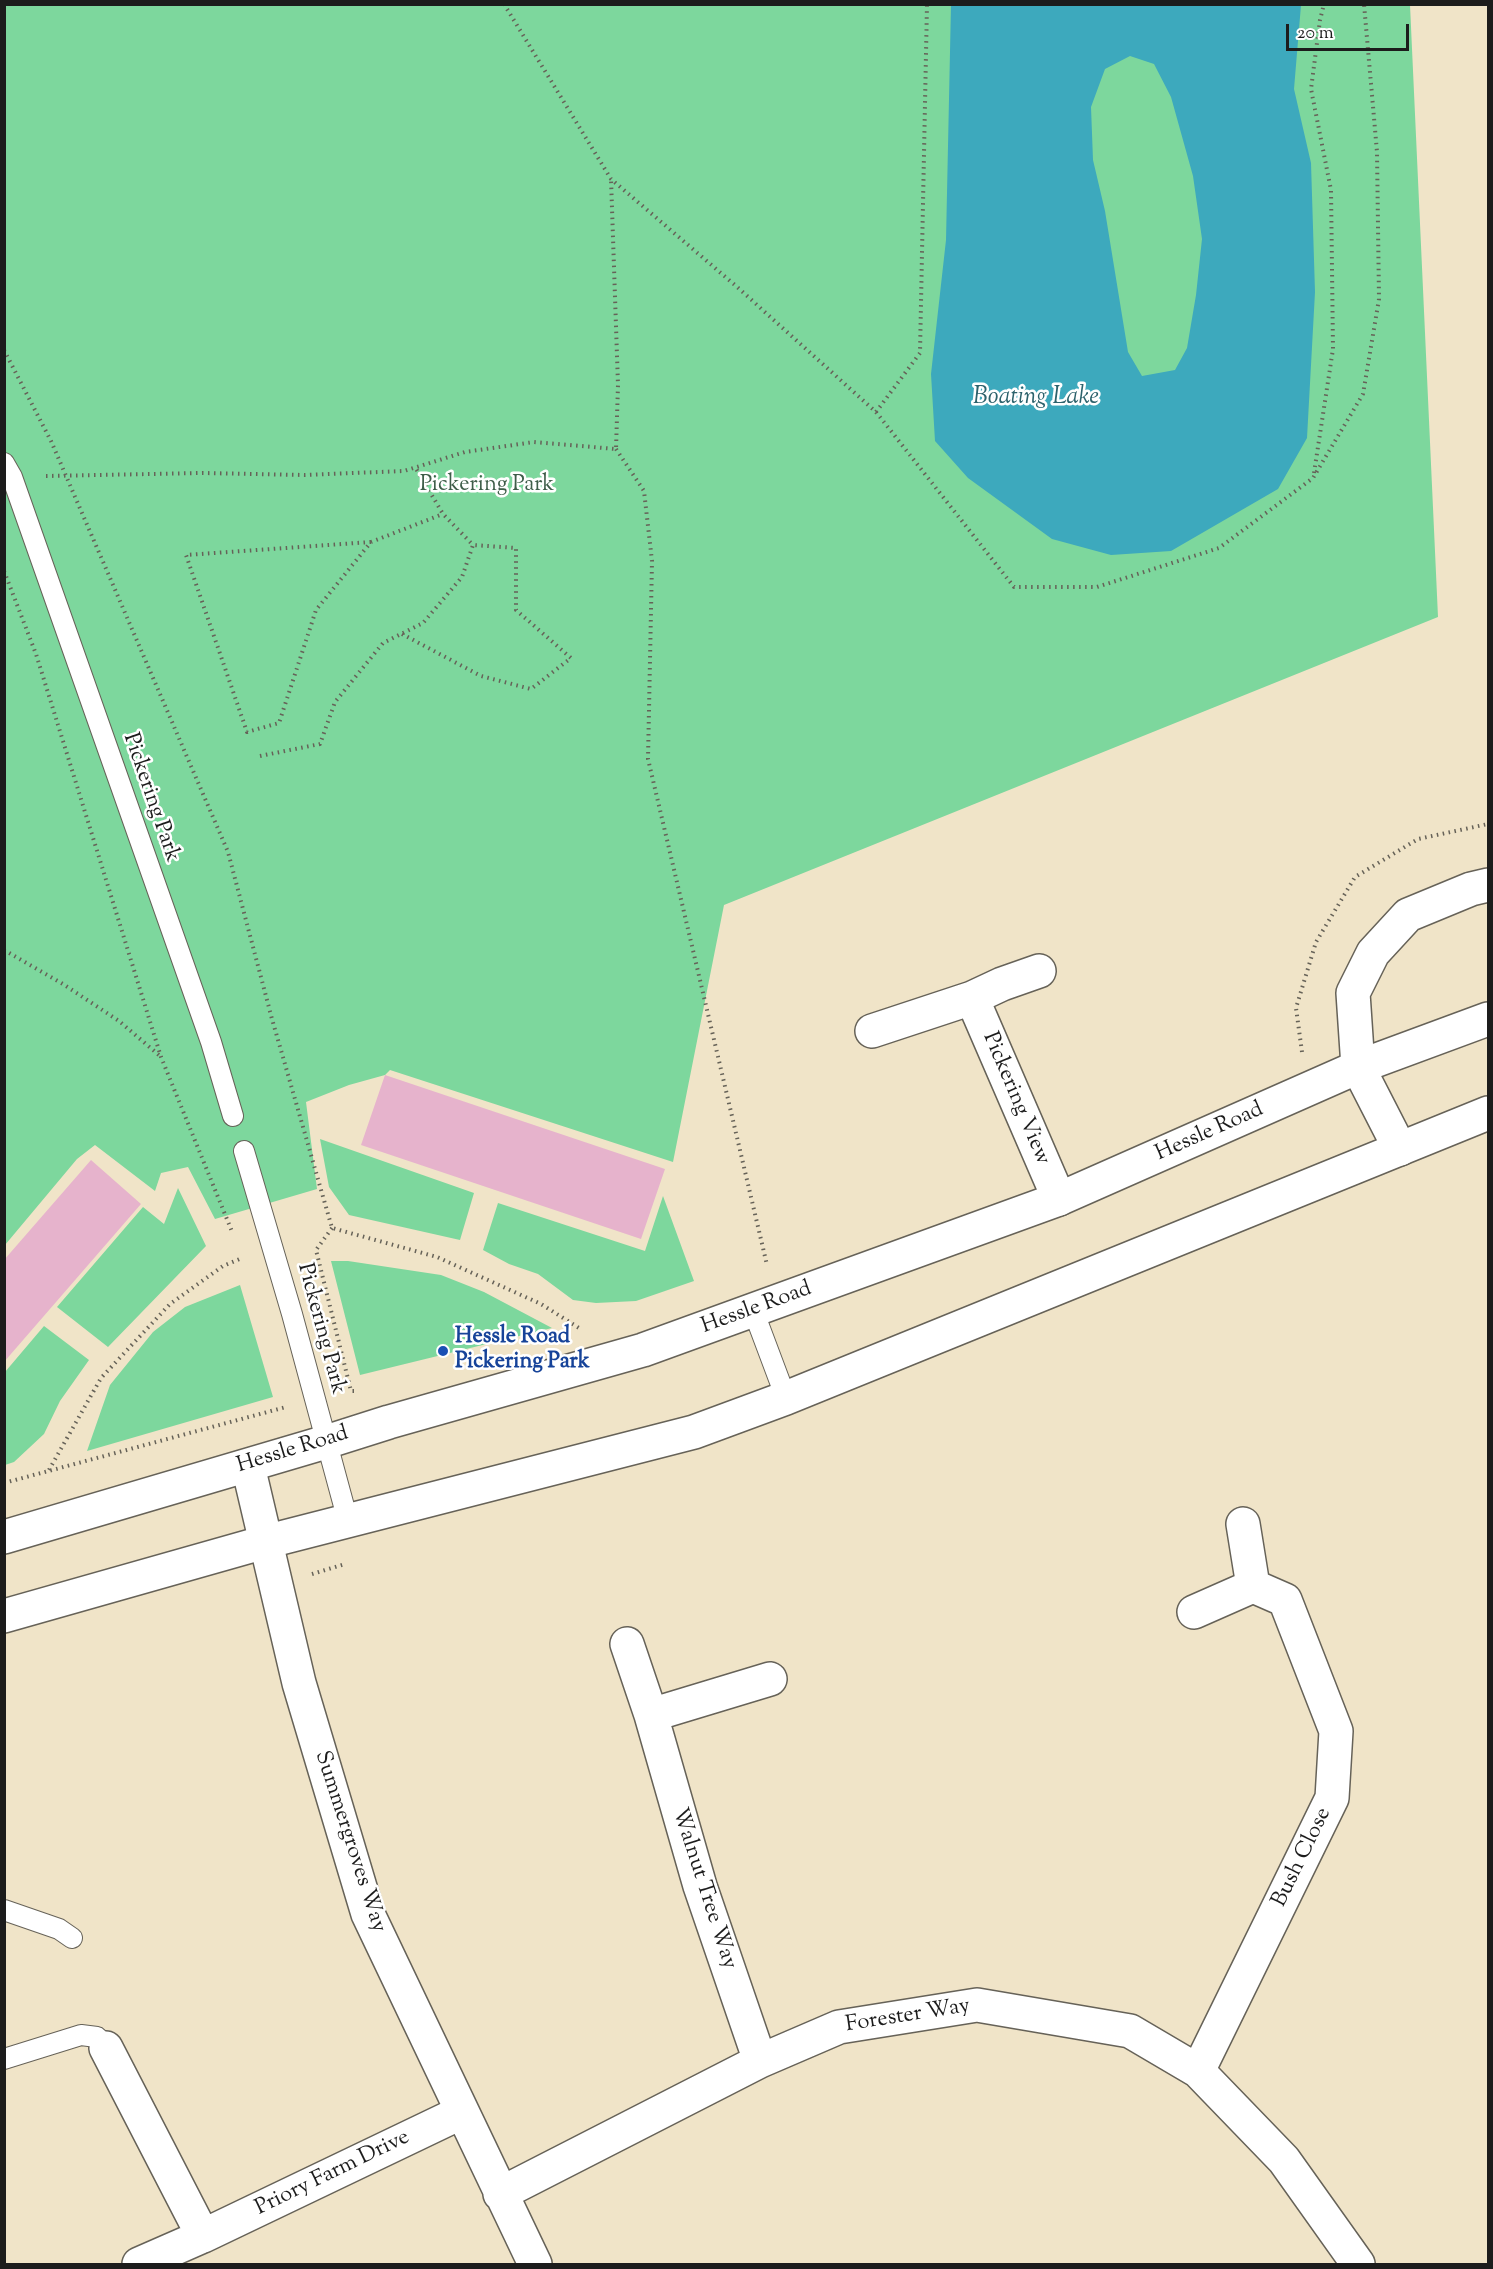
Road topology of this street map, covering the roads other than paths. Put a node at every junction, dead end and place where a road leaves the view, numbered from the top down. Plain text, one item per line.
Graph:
1 (8, 470) edge
2 (1488, 885) edge
3 (1039, 971) dead end
4 (972, 998) junction
5 (1488, 1019) edge
6 (872, 1031) dead end
7 (1358, 1067) junction
8 (1488, 1113) edge
9 (233, 1116) dead end
10 (1400, 1149) junction
11 (244, 1151) dead end
12 (1059, 1199) junction
13 (753, 1310) junction
14 (786, 1398) junction
15 (326, 1442) junction
16 (248, 1466) junction
17 (348, 1521) junction
18 (1244, 1524) dead end
19 (4, 1537) edge
20 (265, 1542) junction
21 (1253, 1586) junction
22 (1194, 1612) dead end
23 (4, 1616) edge
24 (627, 1644) dead end
25 (770, 1679) dead end
26 (651, 1715) junction
27 (4, 1910) edge
28 (72, 1938) dead end
29 (106, 2048) joint
30 (4, 2059) edge
31 (760, 2061) junction
32 (1198, 2071) junction
33 (462, 2112) junction
34 (500, 2194) junction
35 (204, 2236) junction
36 (139, 2265) edge
37 (535, 2265) edge
38 (1358, 2265) edge

1 - 9 lane, Pickering Park
2 - 7 street
3 - 4 street
4 - 6 street
4 - 12 street, Pickering View
5 - 7 street, Hessle Road
7 - 10 street
7 - 12 street, Hessle Road
8 - 10 street
10 - 14 street
11 - 15 lane, Pickering Park
12 - 13 street, Hessle Road
13 - 14 lane
13 - 15 street, Hessle Road
14 - 17 street
15 - 16 street, Hessle Road
15 - 17 lane, Pickering Park
16 - 19 street, Hessle Road
16 - 20 street, Summergroves Way
17 - 20 street
18 - 21 street
20 - 23 street
20 - 33 street, Summergroves Way
21 - 22 street
21 - 32 street, Bush Close
24 - 26 street, Walnut Tree Way
25 - 26 street
26 - 31 street, Walnut Tree Way
27 - 28 lane
29 - 30 lane
29 - 35 street
31 - 32 street, Forester Way
31 - 34 street, Forester Way
32 - 38 street, Forester Way
33 - 34 street, Summergroves Way
33 - 35 street, Priory Farm Drive
34 - 37 street, Summergroves Way
35 - 36 street, Priory Farm Drive

